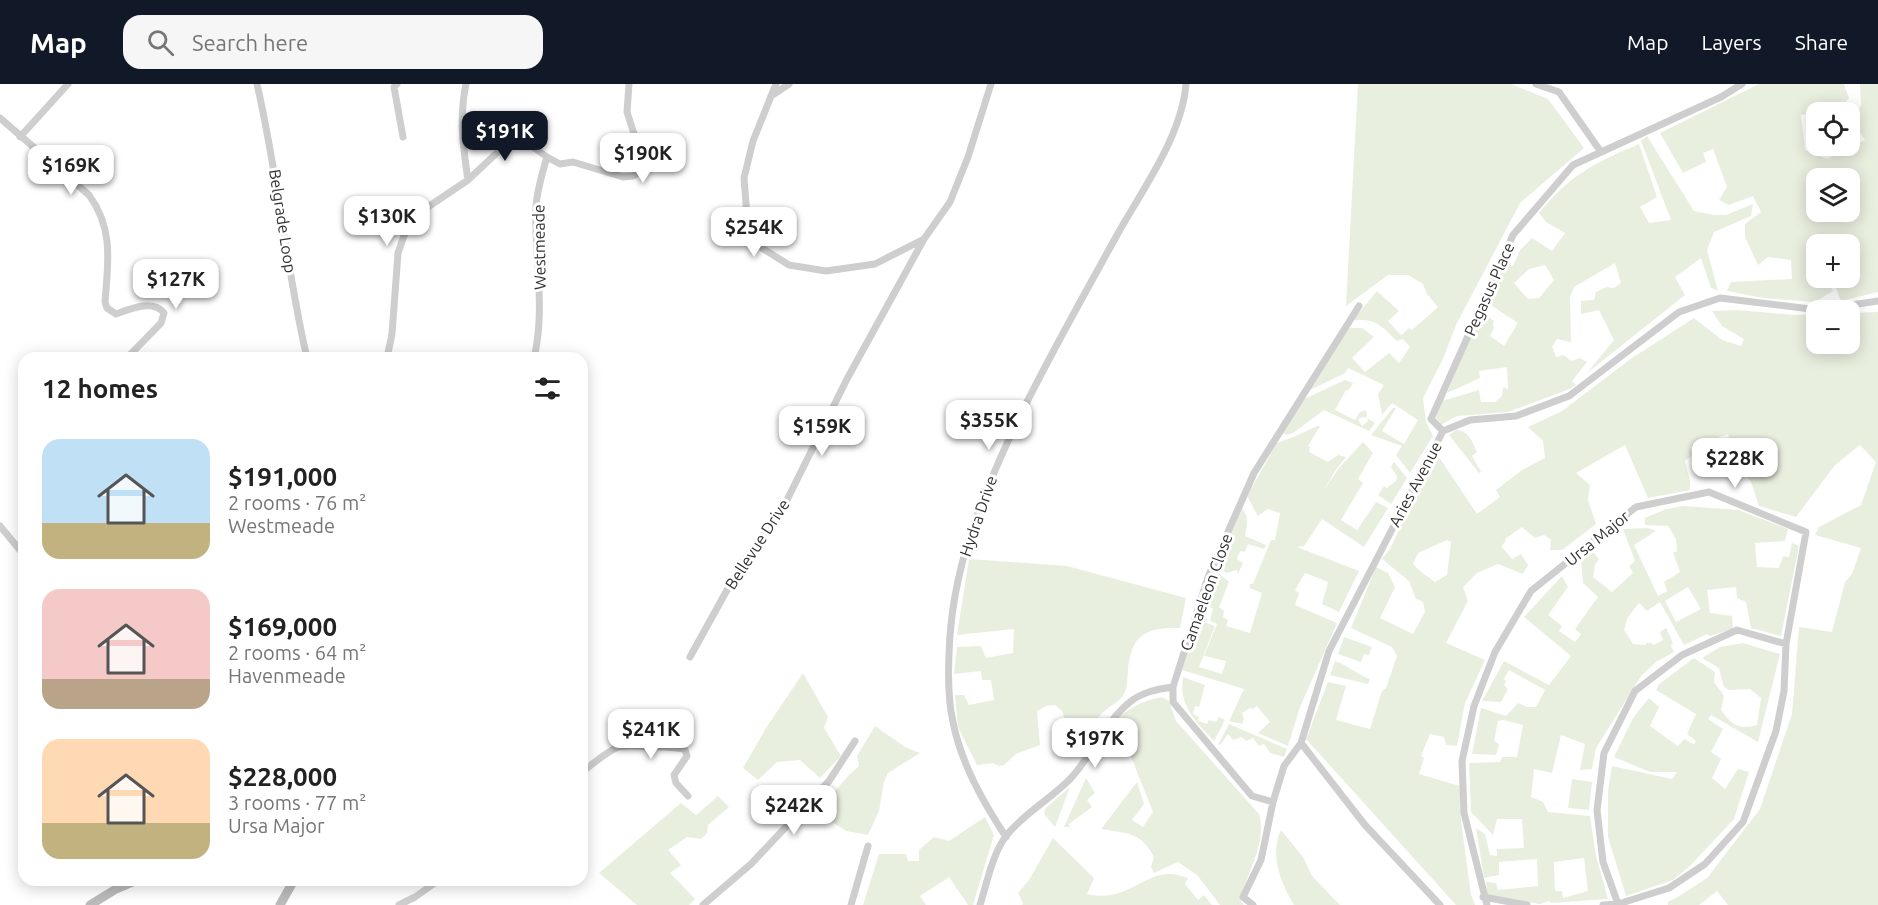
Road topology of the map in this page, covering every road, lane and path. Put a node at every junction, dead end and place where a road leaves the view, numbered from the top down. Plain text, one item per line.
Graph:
1 (68, 84) edge
2 (256, 84) edge
3 (397, 84) edge
4 (466, 84) edge
5 (630, 84) edge
6 (776, 84) edge
7 (789, 84) edge
8 (991, 84) edge
9 (1186, 84) edge
10 (1536, 84) edge
11 (1742, 84) edge
12 (771, 96) junction
13 (0, 118) edge
14 (20, 137) junction
15 (404, 137) dead end
16 (1601, 152) junction
17 (547, 157) junction
18 (468, 180) junction
19 (924, 239) junction
20 (1878, 302) edge
21 (1359, 306) dead end
22 (133, 352) edge
23 (306, 352) edge
24 (388, 352) edge
25 (536, 352) edge
26 (1443, 430) junction
27 (0, 526) edge
28 (18, 548) edge
29 (1786, 644) junction
30 (690, 657) dead end
31 (1173, 687) junction
32 (855, 741) dead end
33 (1301, 743) junction
34 (588, 768) edge
35 (688, 796) dead end
36 (1274, 802) junction
37 (1006, 837) junction
38 (868, 846) dead end
39 (123, 886) edge
40 (291, 886) edge
41 (431, 886) edge
42 (1483, 897) junction
43 (1618, 904) edge
44 (90, 905) edge
45 (280, 905) edge
46 (399, 905) edge
47 (703, 905) edge
48 (851, 905) edge
49 (980, 905) edge
50 (1252, 905) edge
51 (1440, 905) edge
52 (1486, 905) edge
53 (1527, 905) edge
54 (1603, 905) edge

1 - 14 street
2 - 23 street, Belgrade Loop
3 - 15 street
4 - 18 street
5 - 17 street
6 - 12 street
7 - 12 street
8 - 19 street, Bellevue Drive
9 - 37 street, Hydra Drive
10 - 16 street
11 - 16 street, Pegasus Place
12 - 19 street
13 - 14 street
14 - 22 street
16 - 26 street, Pegasus Place
17 - 18 street
17 - 25 street, Westmeade
18 - 24 street
19 - 30 street, Bellevue Drive
20 - 26 street, Aries Avenue
21 - 31 street, Camaeleon Close
26 - 33 street, Aries Avenue
27 - 28 street
29 - 42 street, Ursa Major
29 - 43 street, Ursa Major
29 - 43 street
31 - 36 street
31 - 37 street
32 - 47 street
33 - 36 street
33 - 51 street
34 - 35 street
36 - 50 street
37 - 49 street
38 - 48 street
39 - 44 main road
40 - 45 main road
41 - 46 street
42 - 52 street, Ursa Major
42 - 53 street
43 - 54 street, Ursa Major

